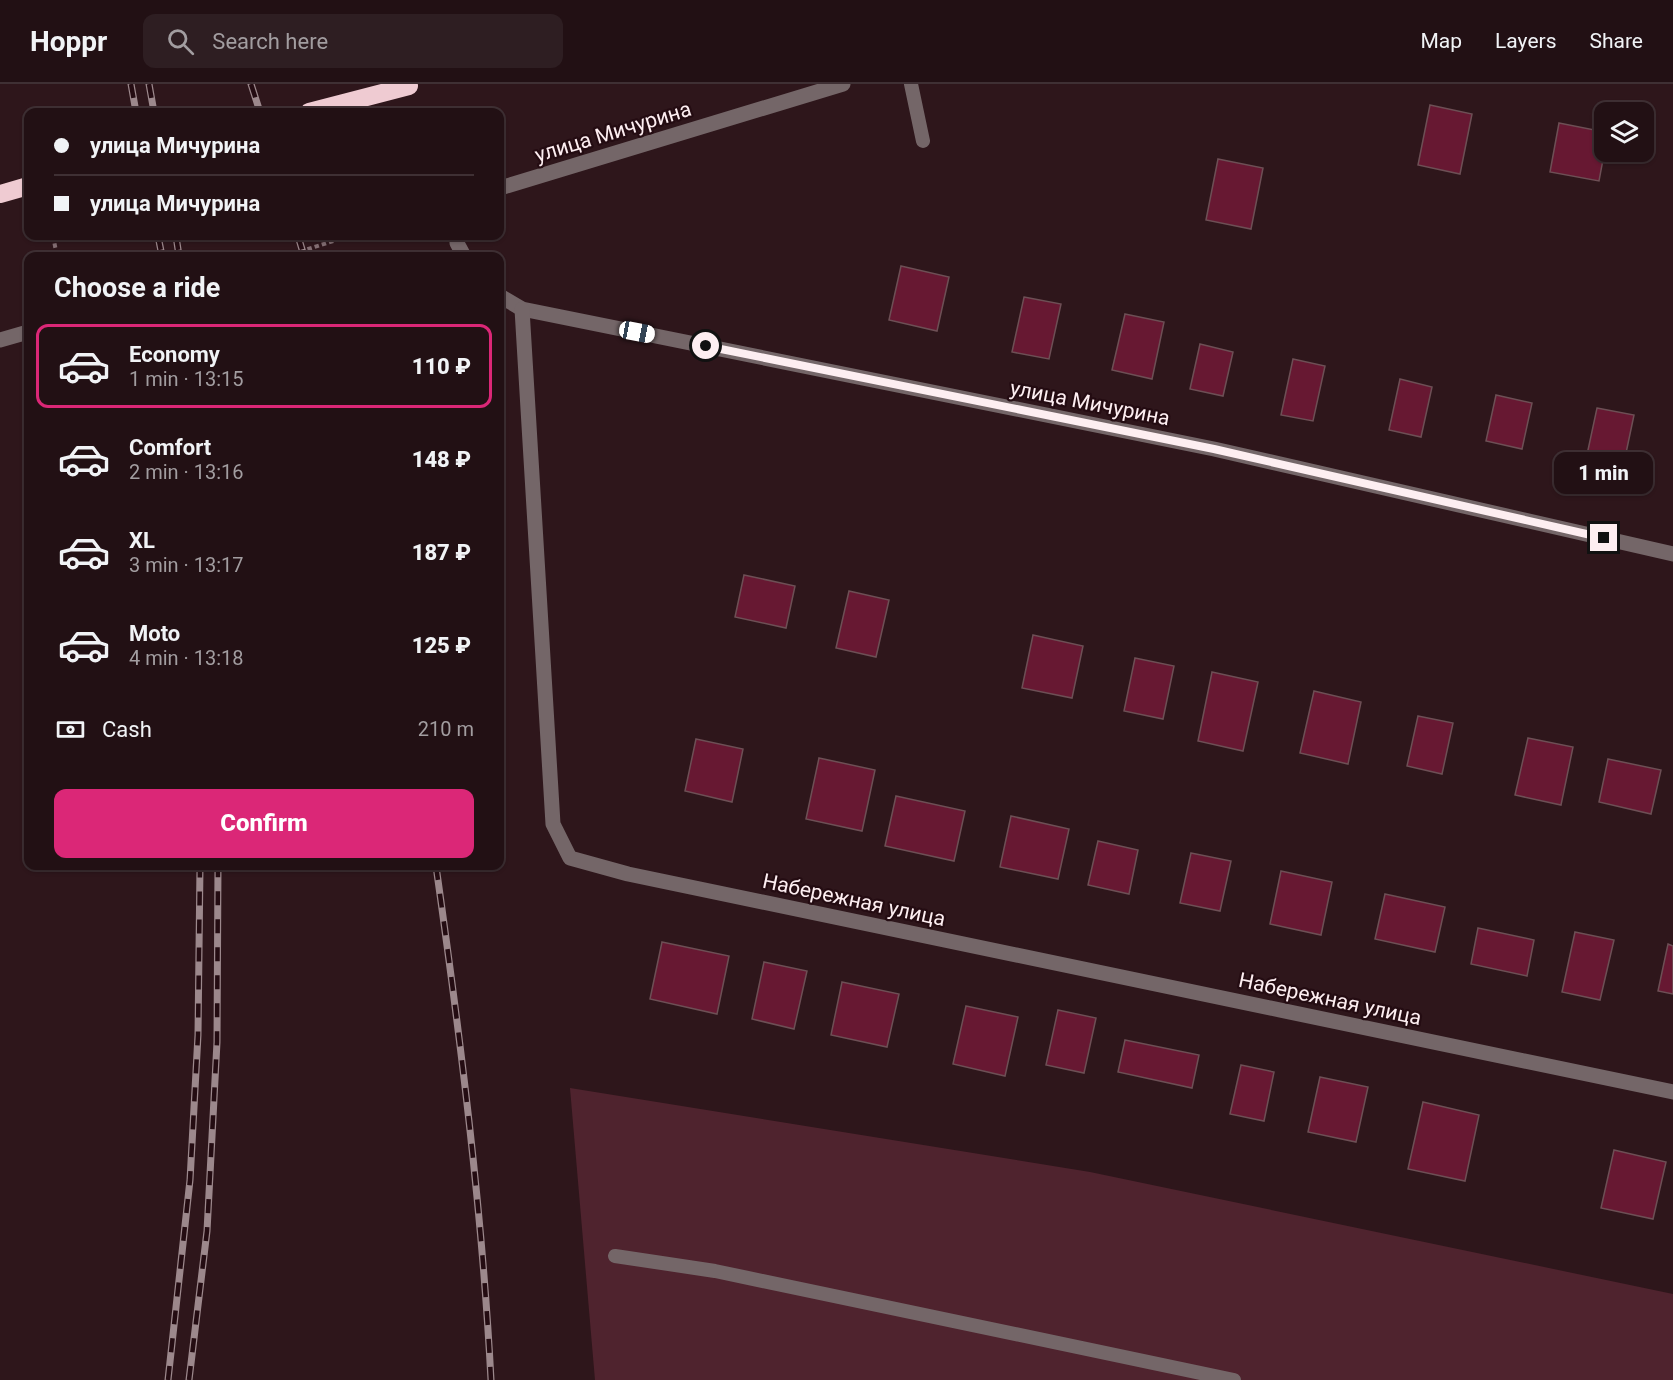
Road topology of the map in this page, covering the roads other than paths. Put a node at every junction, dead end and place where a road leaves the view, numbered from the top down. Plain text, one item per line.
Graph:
1 (843, 84) edge
2 (911, 84) edge
3 (414, 85) edge
4 (325, 108) edge
5 (923, 141) dead end
6 (24, 187) edge
7 (504, 187) edge
8 (0, 194) edge
9 (504, 298) edge
10 (522, 309) junction
11 (24, 333) edge
12 (0, 340) edge
13 (1673, 554) edge
14 (1673, 1092) edge
15 (615, 1256) dead end
16 (1234, 1380) edge

1 - 7 street, улица Мичурина
2 - 5 lane
3 - 4 highway, bridge
6 - 8 highway
9 - 10 street, улица Мичурина
10 - 13 street, улица Мичурина
10 - 14 street, Набережная улица
11 - 12 street
15 - 16 lane

